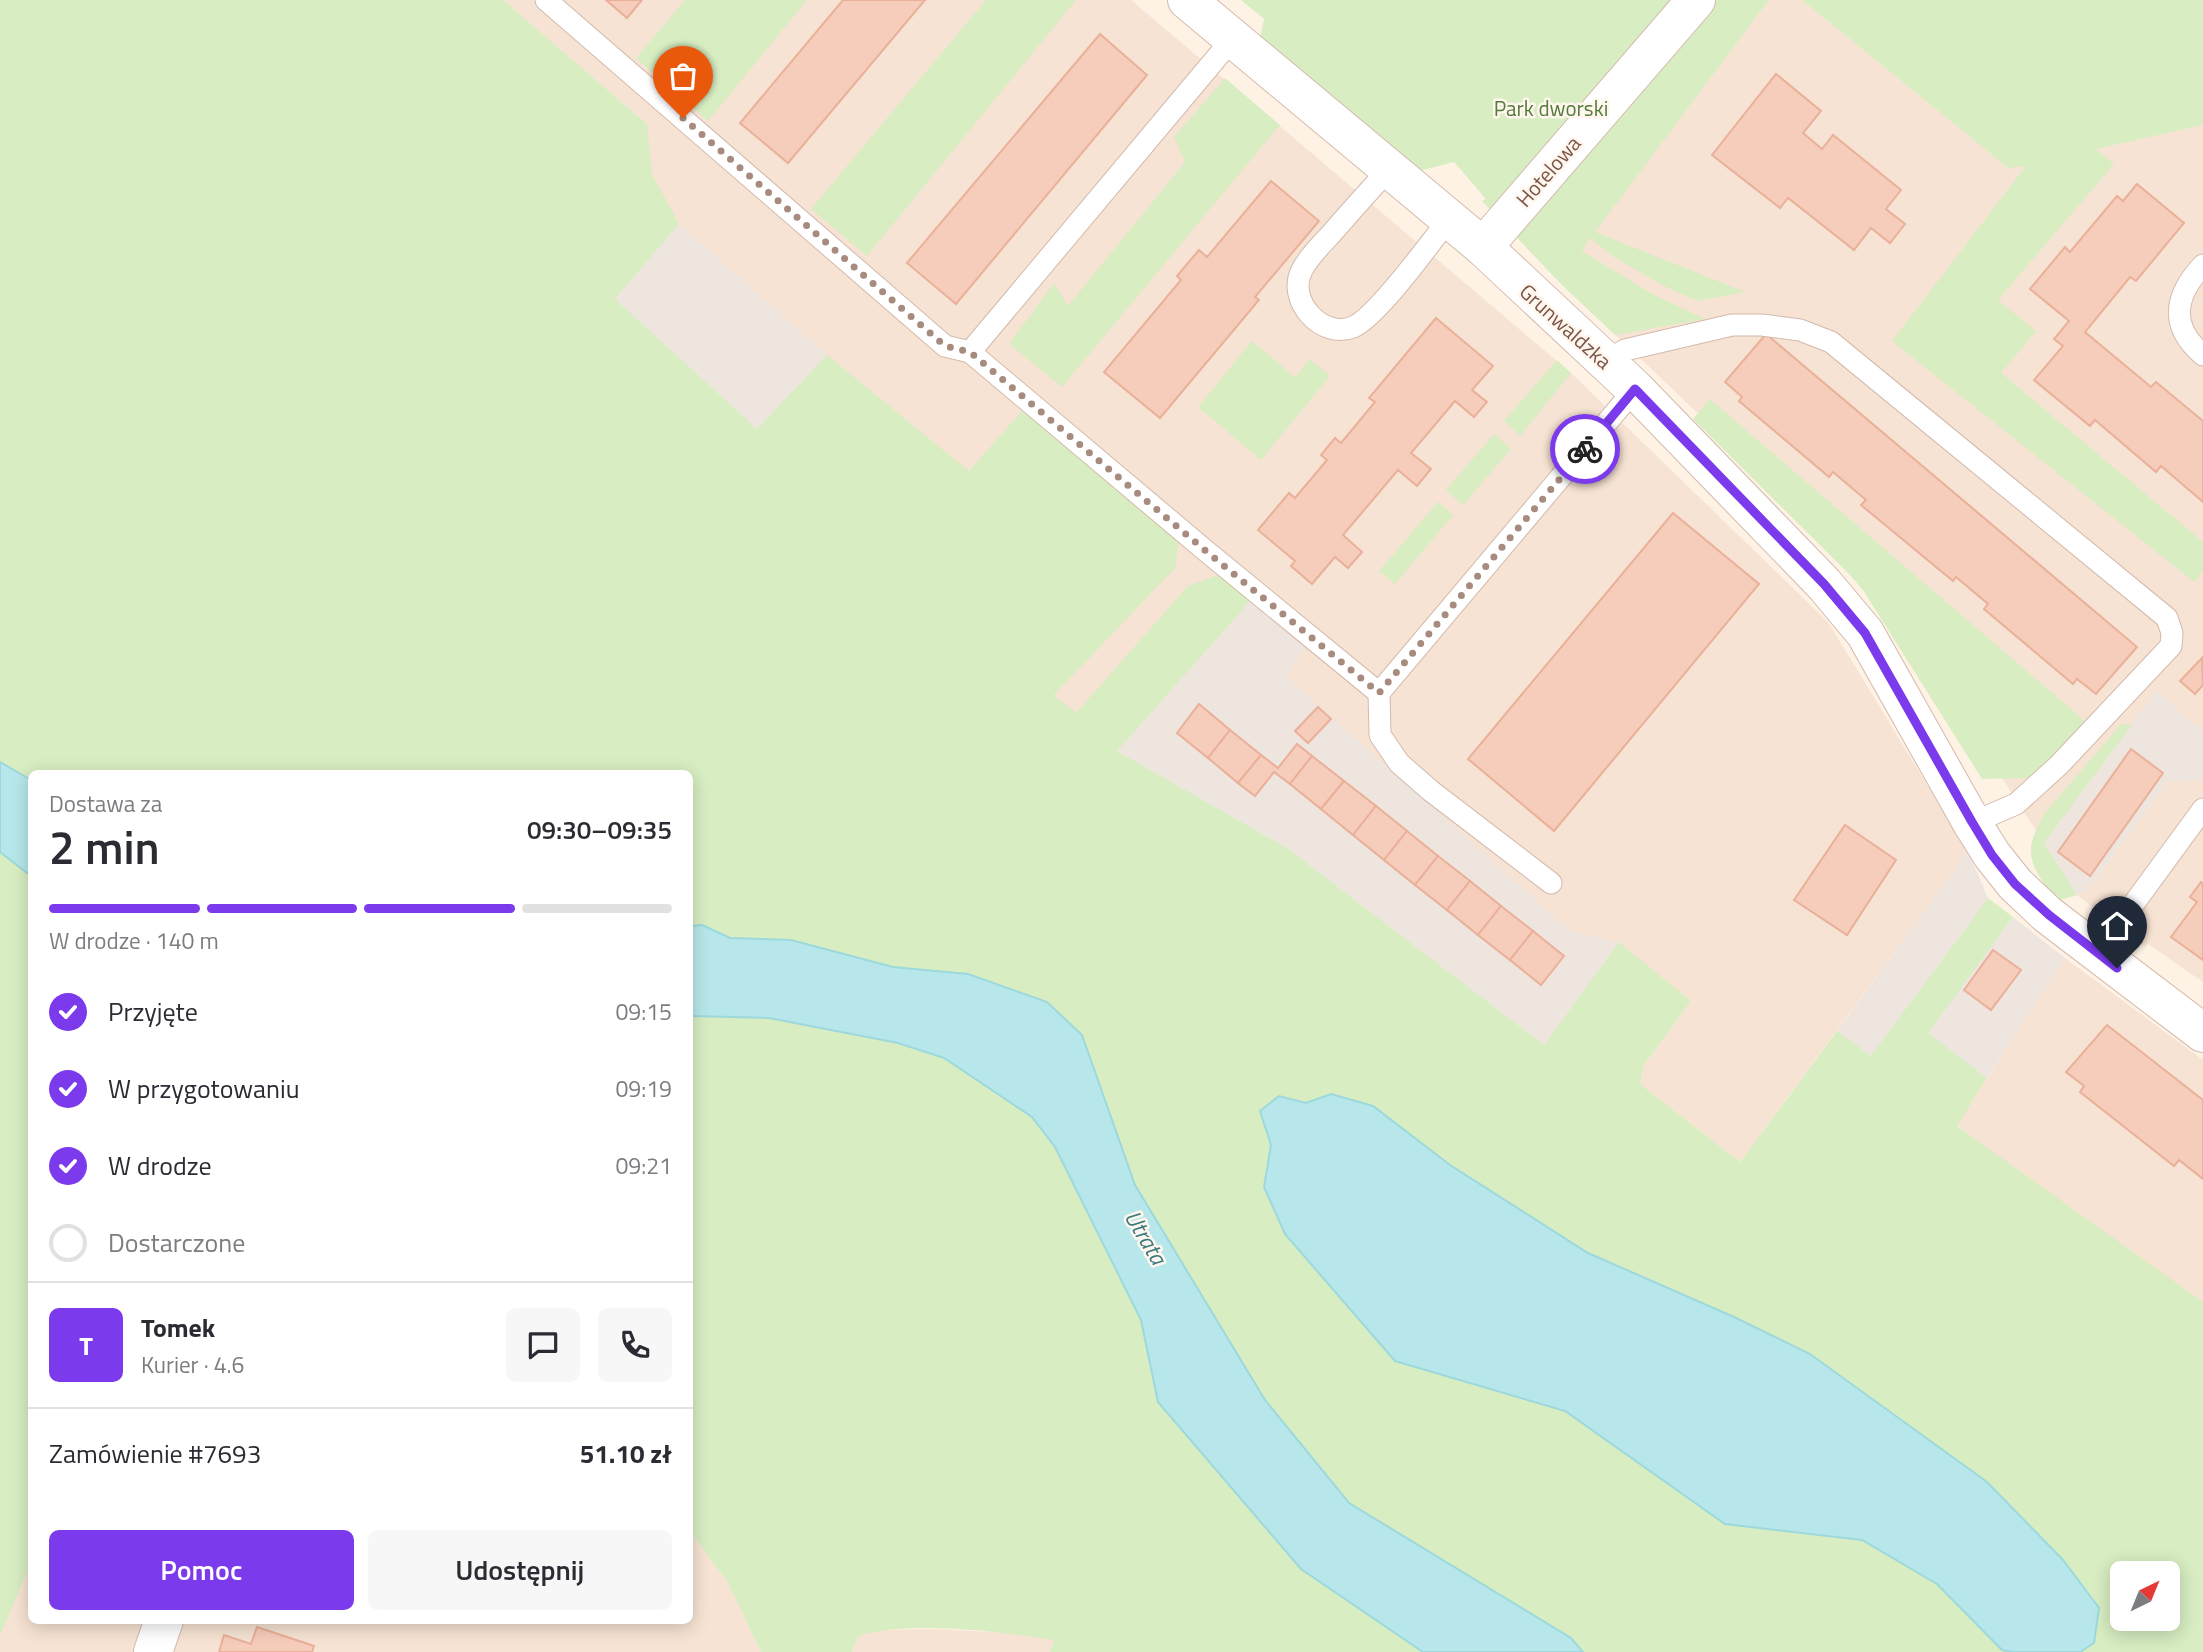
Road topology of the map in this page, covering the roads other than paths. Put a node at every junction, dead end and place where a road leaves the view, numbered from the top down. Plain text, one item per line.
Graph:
1 (546, 0) edge
2 (1187, 0) edge
3 (1696, 0) edge
4 (1234, 37) junction
5 (1390, 168) junction
6 (1450, 219) junction
7 (1483, 247) junction
8 (2203, 265) edge
9 (970, 352) junction
10 (2203, 355) edge
11 (1605, 361) junction
12 (1635, 389) junction
13 (1379, 693) junction
14 (2203, 809) edge
15 (1972, 822) junction
16 (1551, 883) dead end
17 (2098, 954) junction
18 (2203, 1034) edge
19 (163, 1624) edge
20 (153, 1652) edge

1 - 9 lane
2 - 4 street, Grunwaldzka
3 - 7 street, Hotelowa
4 - 5 street, Grunwaldzka
4 - 9 lane
5 - 6 street, Grunwaldzka
5 - 6 lane
6 - 7 street, Grunwaldzka
7 - 11 street, Grunwaldzka
8 - 10 lane
9 - 13 lane
11 - 12 street, Grunwaldzka
11 - 15 lane
12 - 13 lane
12 - 15 street, Grunwaldzka
13 - 16 lane
14 - 17 lane
15 - 17 street, Grunwaldzka
17 - 18 street, Grunwaldzka
19 - 20 street

